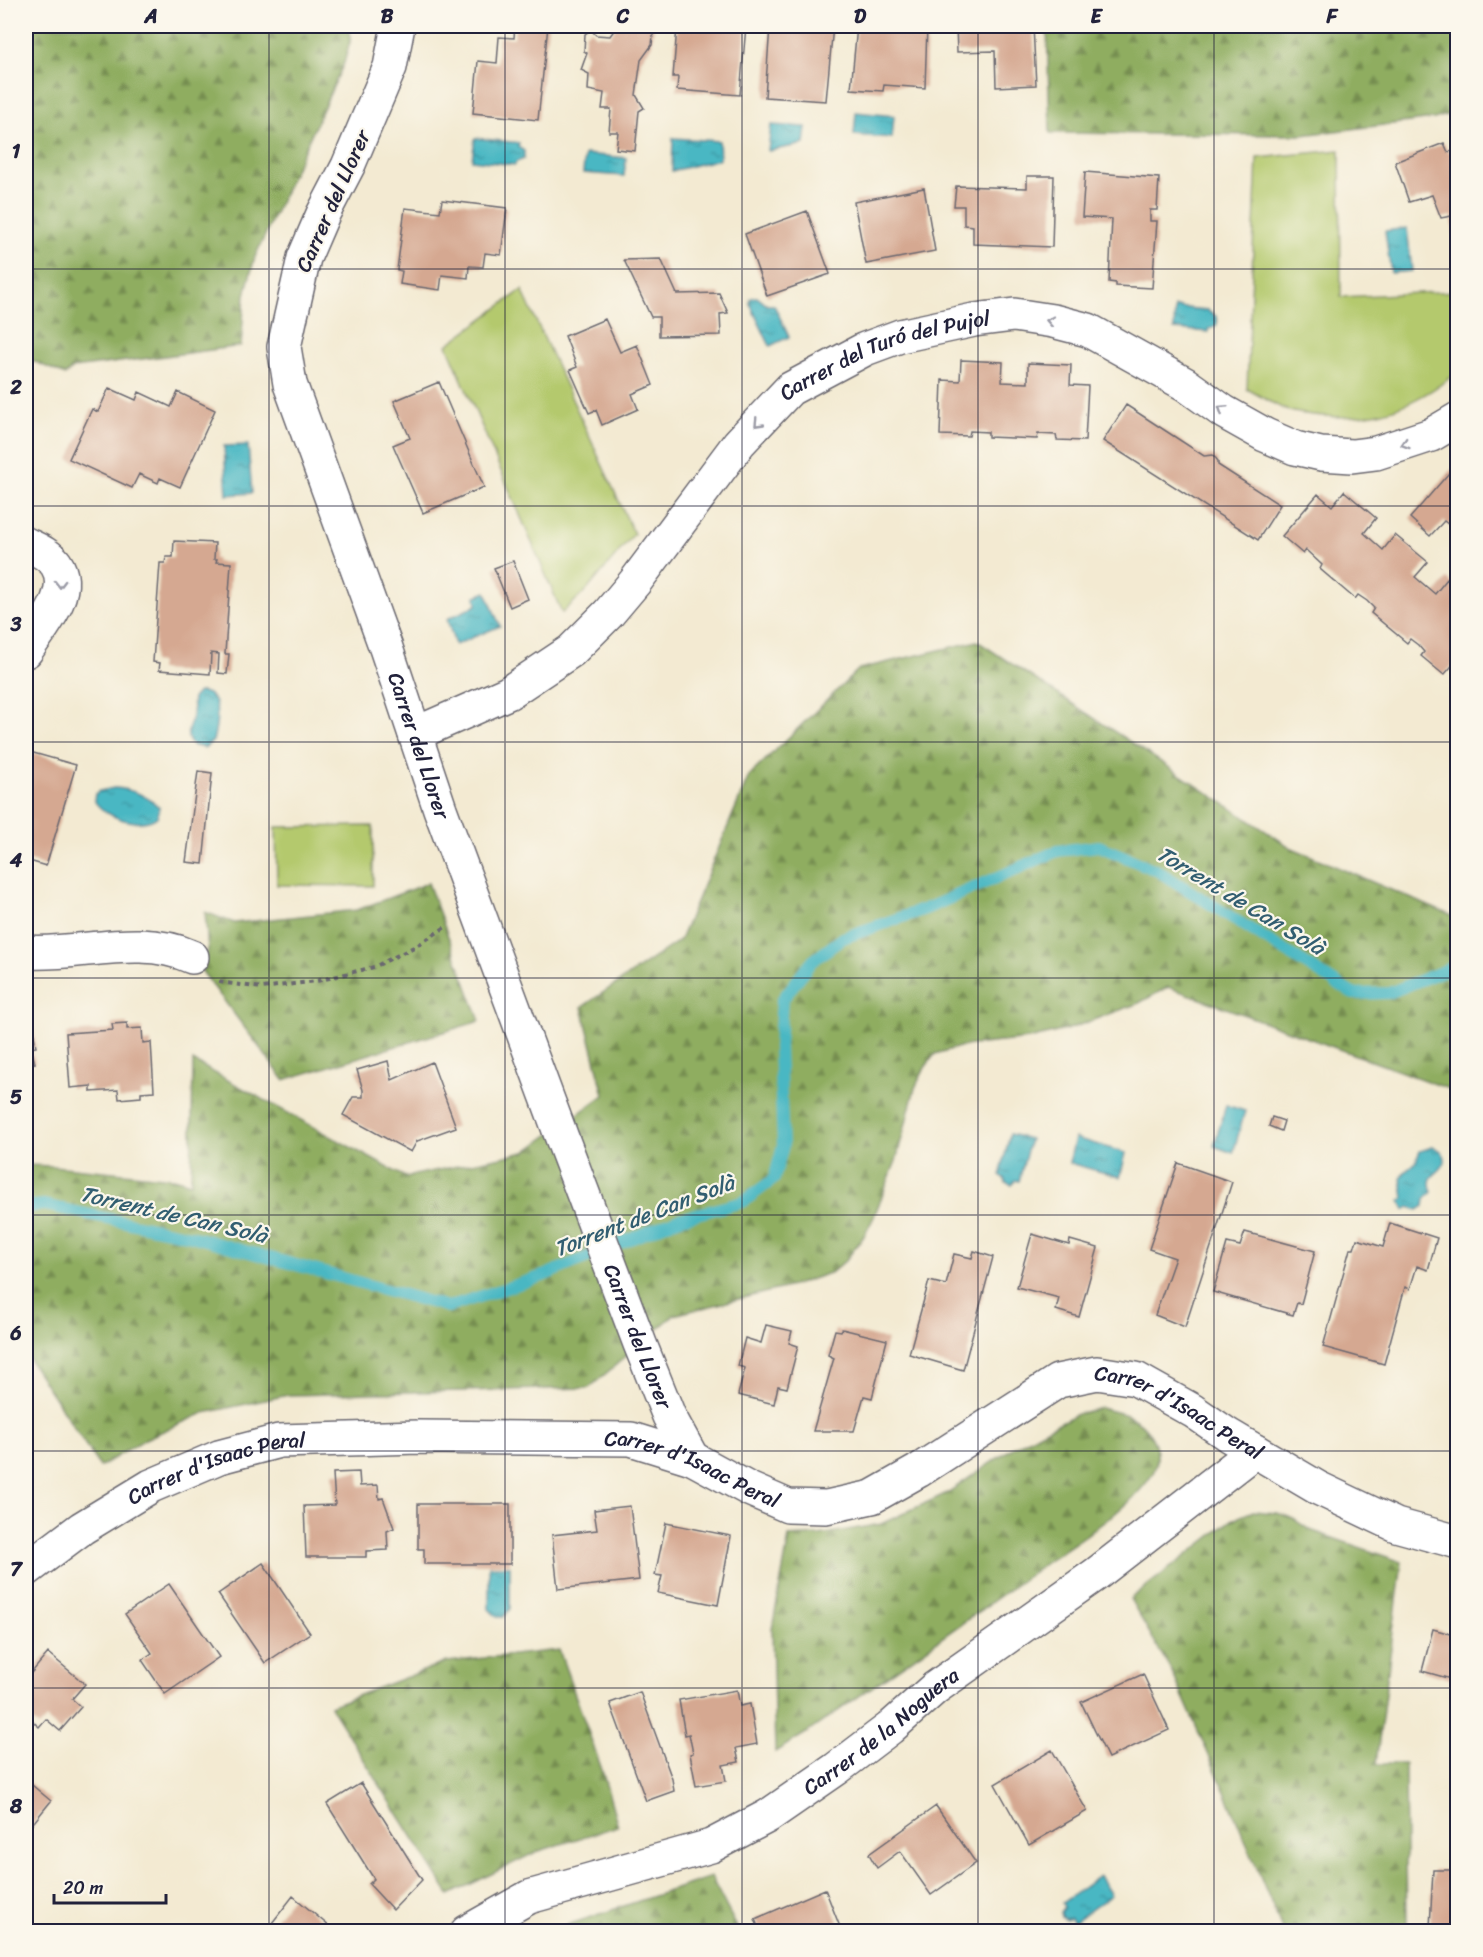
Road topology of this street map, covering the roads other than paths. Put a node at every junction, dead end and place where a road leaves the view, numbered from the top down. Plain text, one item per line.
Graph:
1 (398, 26) edge
2 (1458, 419) edge
3 (26, 544) edge
4 (26, 651) edge
5 (415, 734) junction
6 (26, 952) edge
7 (192, 957) road end
8 (1255, 1451) junction
9 (692, 1458) junction
10 (1458, 1542) edge
11 (26, 1570) edge
12 (467, 1932) edge

1 - 5 street, Carrer del Llorer
2 -> 5 street, Carrer del Turó del Pujol
3 -> 4 street
5 - 9 street, Carrer del Llorer
6 - 7 street
8 - 9 street, Carrer d'Isaac Peral
8 - 10 street, Carrer d'Isaac Peral
8 - 12 street, Carrer de la Noguera
9 - 11 street, Carrer d'Isaac Peral

